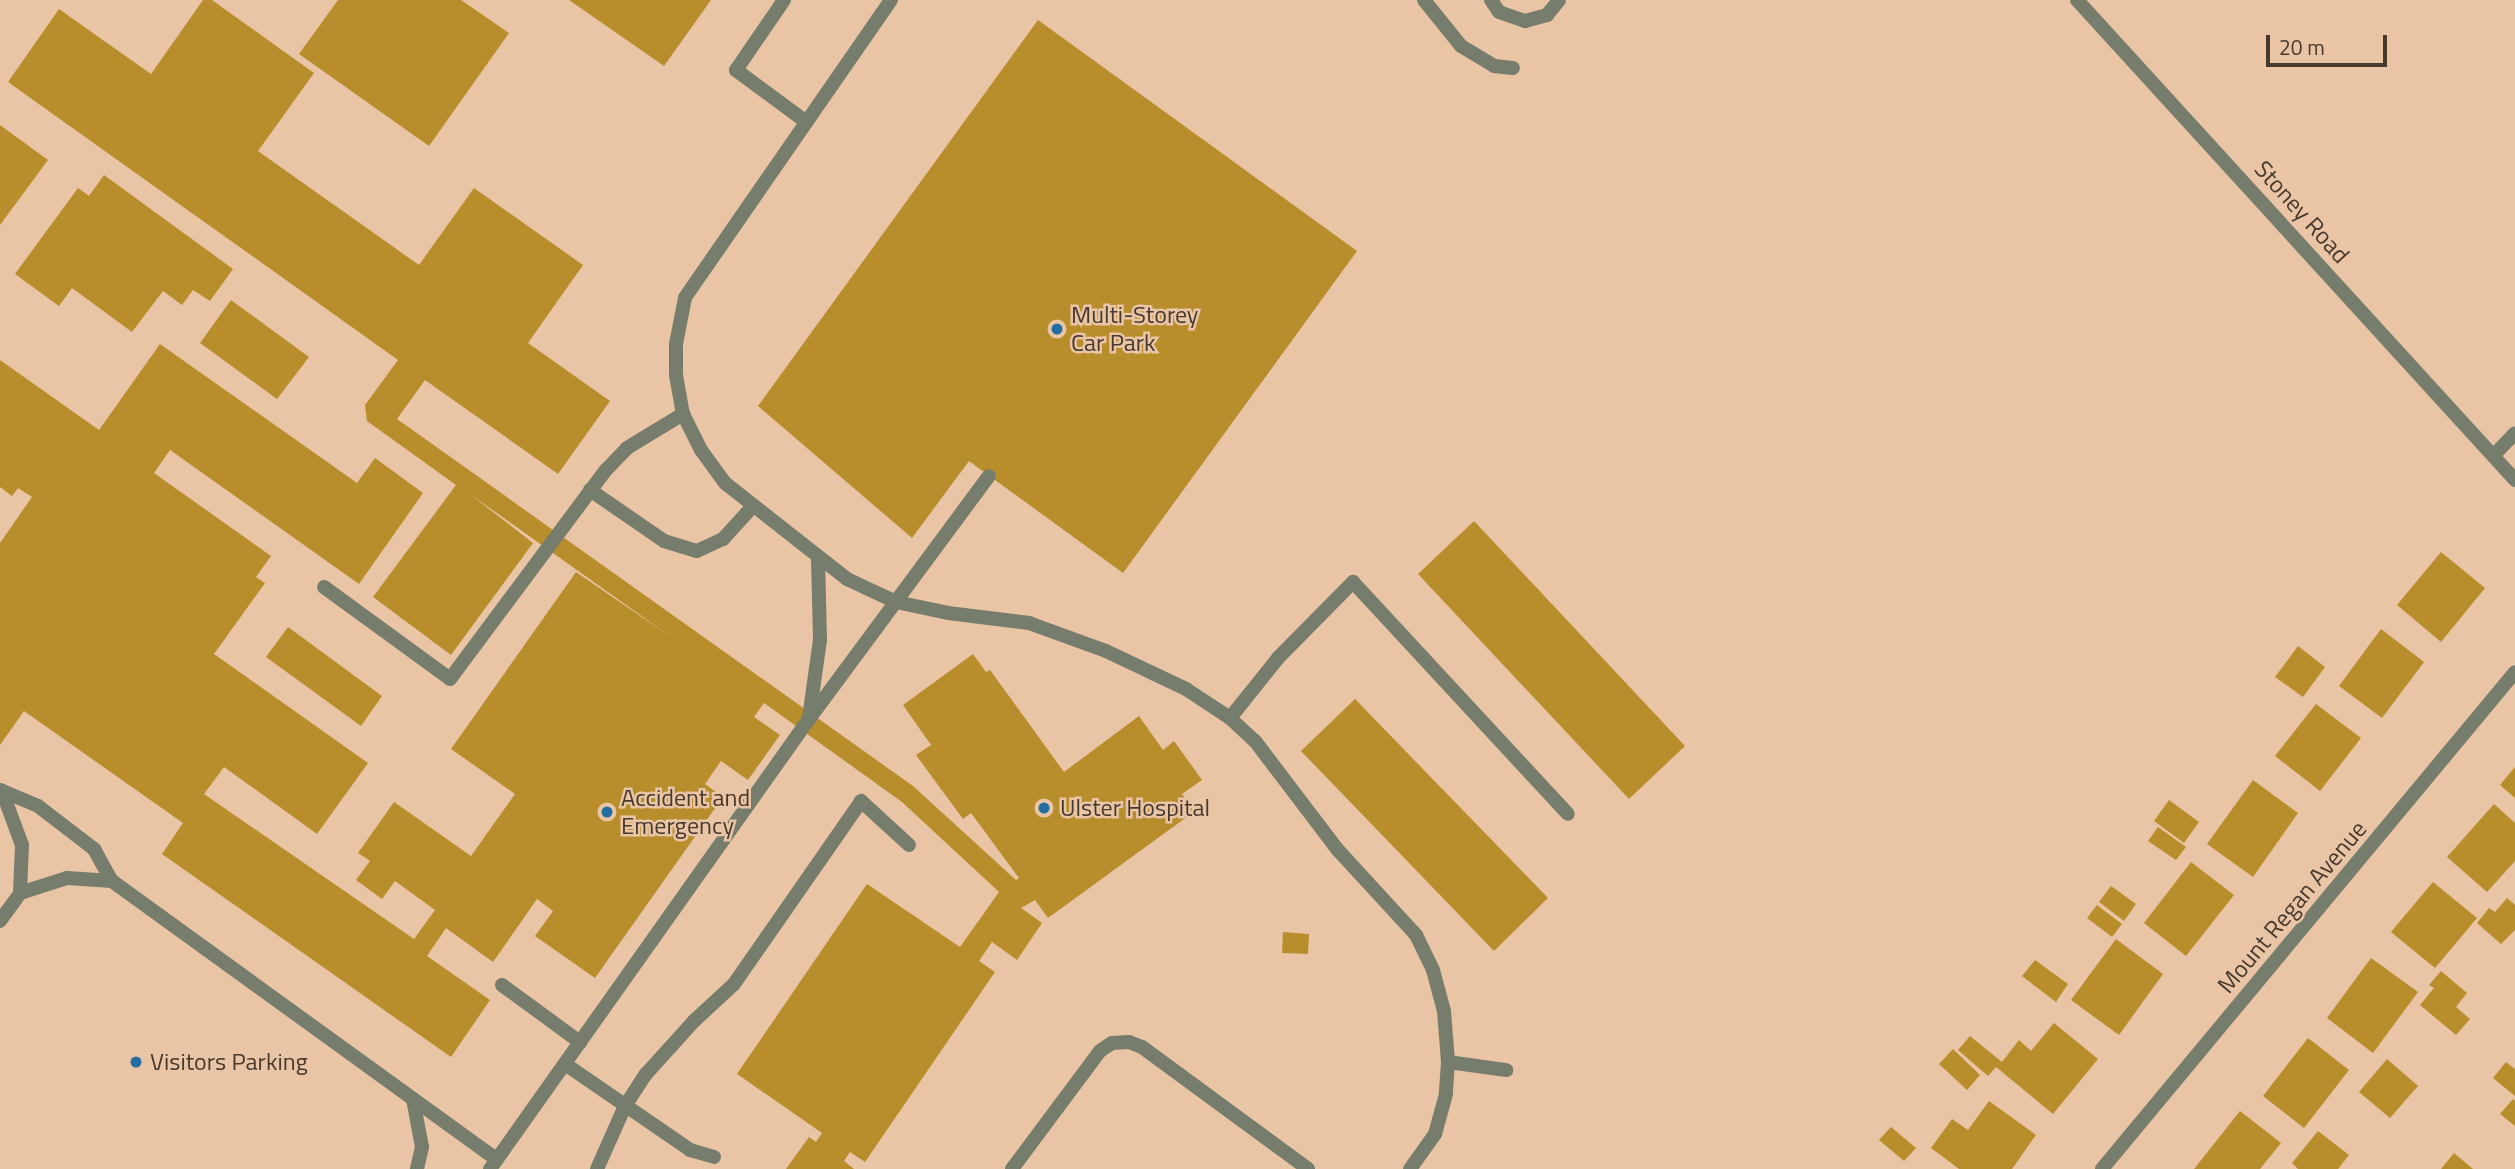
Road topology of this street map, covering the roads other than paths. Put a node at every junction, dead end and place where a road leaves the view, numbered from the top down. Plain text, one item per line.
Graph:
1 (784, 0) edge
2 (891, 0) edge
3 (1424, 0) edge
4 (1491, 0) edge
5 (1559, 0) edge
6 (2077, 0) edge
7 (1513, 68) dead end
8 (805, 121) junction
9 (683, 414) junction
10 (2515, 433) edge
11 (2494, 455) junction
12 (989, 476) dead end
13 (2515, 480) edge
14 (590, 490) junction
15 (753, 506) junction
16 (818, 558) junction
17 (324, 587) dead end
18 (895, 602) junction
19 (2515, 672) edge
20 (809, 719) junction
21 (1230, 719) junction
22 (1, 790) edge
23 (1568, 814) dead end
24 (909, 845) dead end
25 (112, 881) junction
26 (20, 893) junction
27 (0, 921) edge
28 (502, 985) dead end
29 (580, 1042) junction
30 (1448, 1062) junction
31 (565, 1064) junction
32 (1506, 1070) dead end
33 (413, 1099) junction
34 (625, 1107) junction
35 (714, 1157) dead end
36 (494, 1164) edge
37 (417, 1169) edge
38 (597, 1169) edge
39 (1012, 1169) edge
40 (1308, 1169) edge
41 (1410, 1169) edge
42 (2102, 1169) edge

1 - 8 street
2 - 8 street
3 - 7 street
4 - 5 street
6 - 11 street, Stoney Road
8 - 9 street
9 - 14 street
9 - 15 street
10 - 11 street
11 - 13 street, Stoney Road
12 - 18 street
14 - 15 street
14 - 17 street
15 - 16 street
16 - 18 street
16 - 20 street
18 - 20 street
18 - 21 street
19 - 42 street, Mount Regan Avenue
20 - 29 street
21 - 23 street
21 - 30 street
22 - 25 street
22 - 26 street
24 - 34 street
25 - 26 street
25 - 33 street
26 - 27 street
28 - 29 street
29 - 31 street
30 - 32 street
30 - 41 street
31 - 34 street
31 - 36 street
33 - 36 street
33 - 37 street
34 - 35 street
34 - 38 street
39 - 40 street

